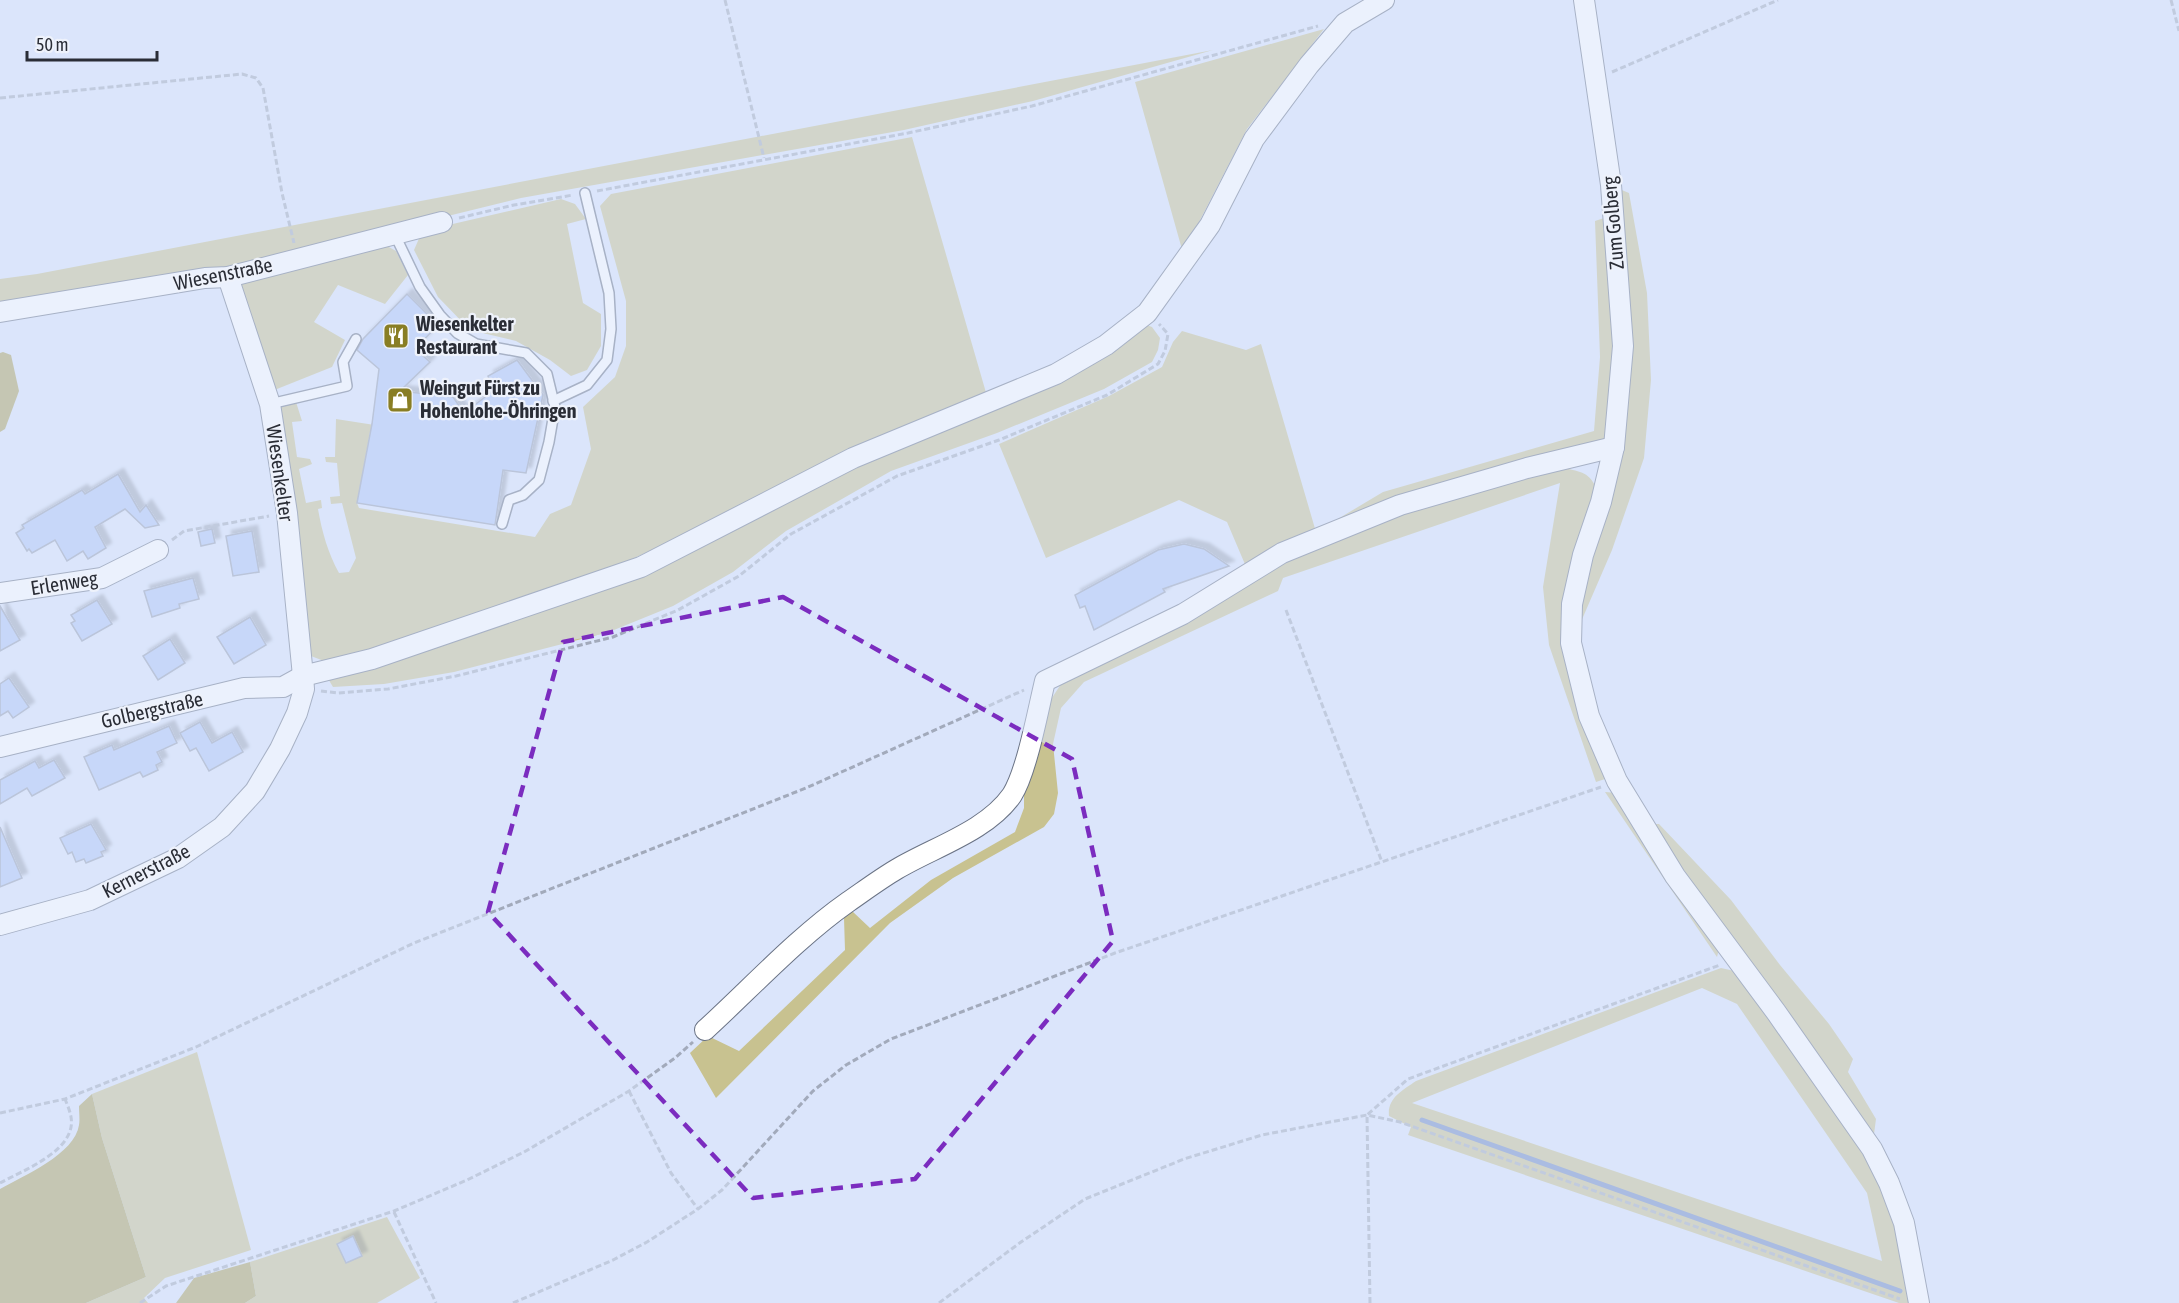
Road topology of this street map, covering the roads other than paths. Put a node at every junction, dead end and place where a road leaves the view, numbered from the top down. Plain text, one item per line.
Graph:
1 (1384, 0) edge
2 (1584, 0) edge
3 (585, 193) road end
4 (442, 222) road end
5 (395, 235) junction
6 (228, 277) junction
7 (0, 312) edge
8 (356, 339) dead end
9 (553, 401) junction
10 (270, 405) junction
11 (1614, 447) junction
12 (502, 524) dead end
13 (158, 550) road end
14 (0, 593) edge
15 (304, 683) junction
16 (0, 747) edge
17 (0, 925) edge
18 (705, 1030) road end
19 (1919, 1303) edge

1 - 15 street, Golbergstraße
2 - 11 street, Zum Golberg
3 - 9 lane
4 - 5 street, Wiesenstraße
5 - 6 street, Wiesenstraße
5 - 9 lane
6 - 7 street, Wiesenstraße
6 - 10 street, Wiesenkelter
8 - 10 lane
9 - 12 lane
10 - 15 street, Wiesenkelter
11 - 18 street
11 - 19 street, Zum Golberg
13 - 14 street, Erlenweg
15 - 16 street, Golbergstraße
15 - 17 street, Kernerstraße

